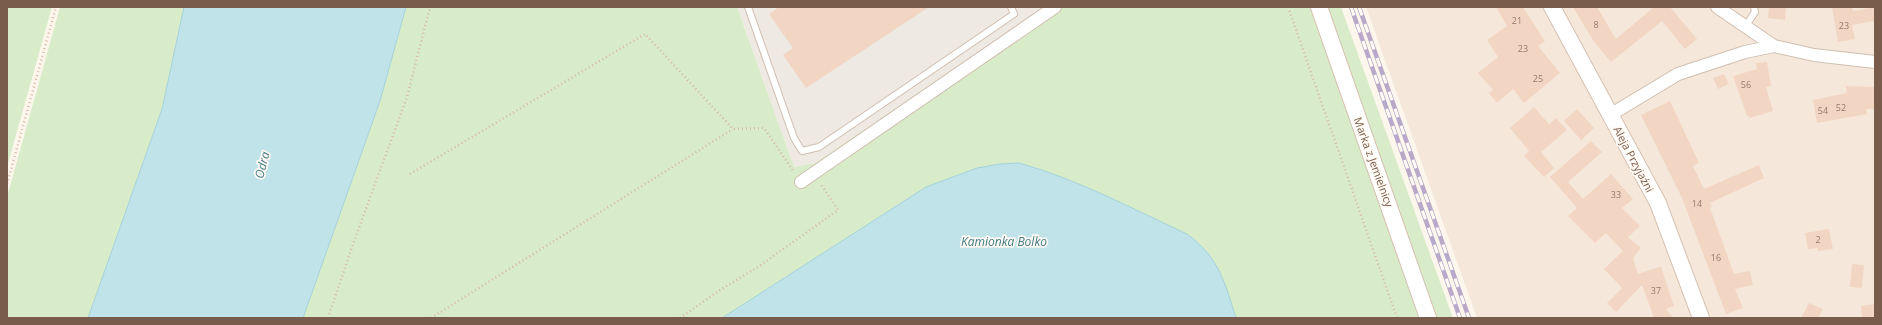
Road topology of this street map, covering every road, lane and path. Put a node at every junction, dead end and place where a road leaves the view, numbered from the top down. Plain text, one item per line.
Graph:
1 (56, 7) edge
2 (430, 7) edge
3 (748, 7) edge
4 (1011, 7) edge
5 (1055, 7) edge
6 (1288, 7) edge
7 (1319, 7) edge
8 (1552, 7) edge
9 (1717, 7) edge
10 (1754, 7) edge
11 (1745, 27) junction
12 (1774, 46) junction
13 (1875, 62) edge
14 (1610, 115) junction
15 (733, 129) junction
16 (814, 173) junction
17 (410, 174) dead end
18 (801, 182) joint
19 (7, 184) edge
20 (328, 318) edge
21 (431, 318) edge
22 (680, 318) edge
23 (1397, 318) edge
24 (1428, 318) edge
25 (1701, 318) edge

1 - 19 path
2 - 20 path
3 - 4 lane
5 - 16 street
6 - 23 path
7 - 24 street, Marka z Jemielnicy
8 - 14 street, Aleja Przyjaźni
9 - 11 street
10 - 11 lane
11 - 12 street
12 - 13 street
12 - 14 street
14 - 25 street, Aleja Przyjaźni
15 - 17 path
15 - 18 path
15 - 21 path
16 - 18 street
16 - 22 path

